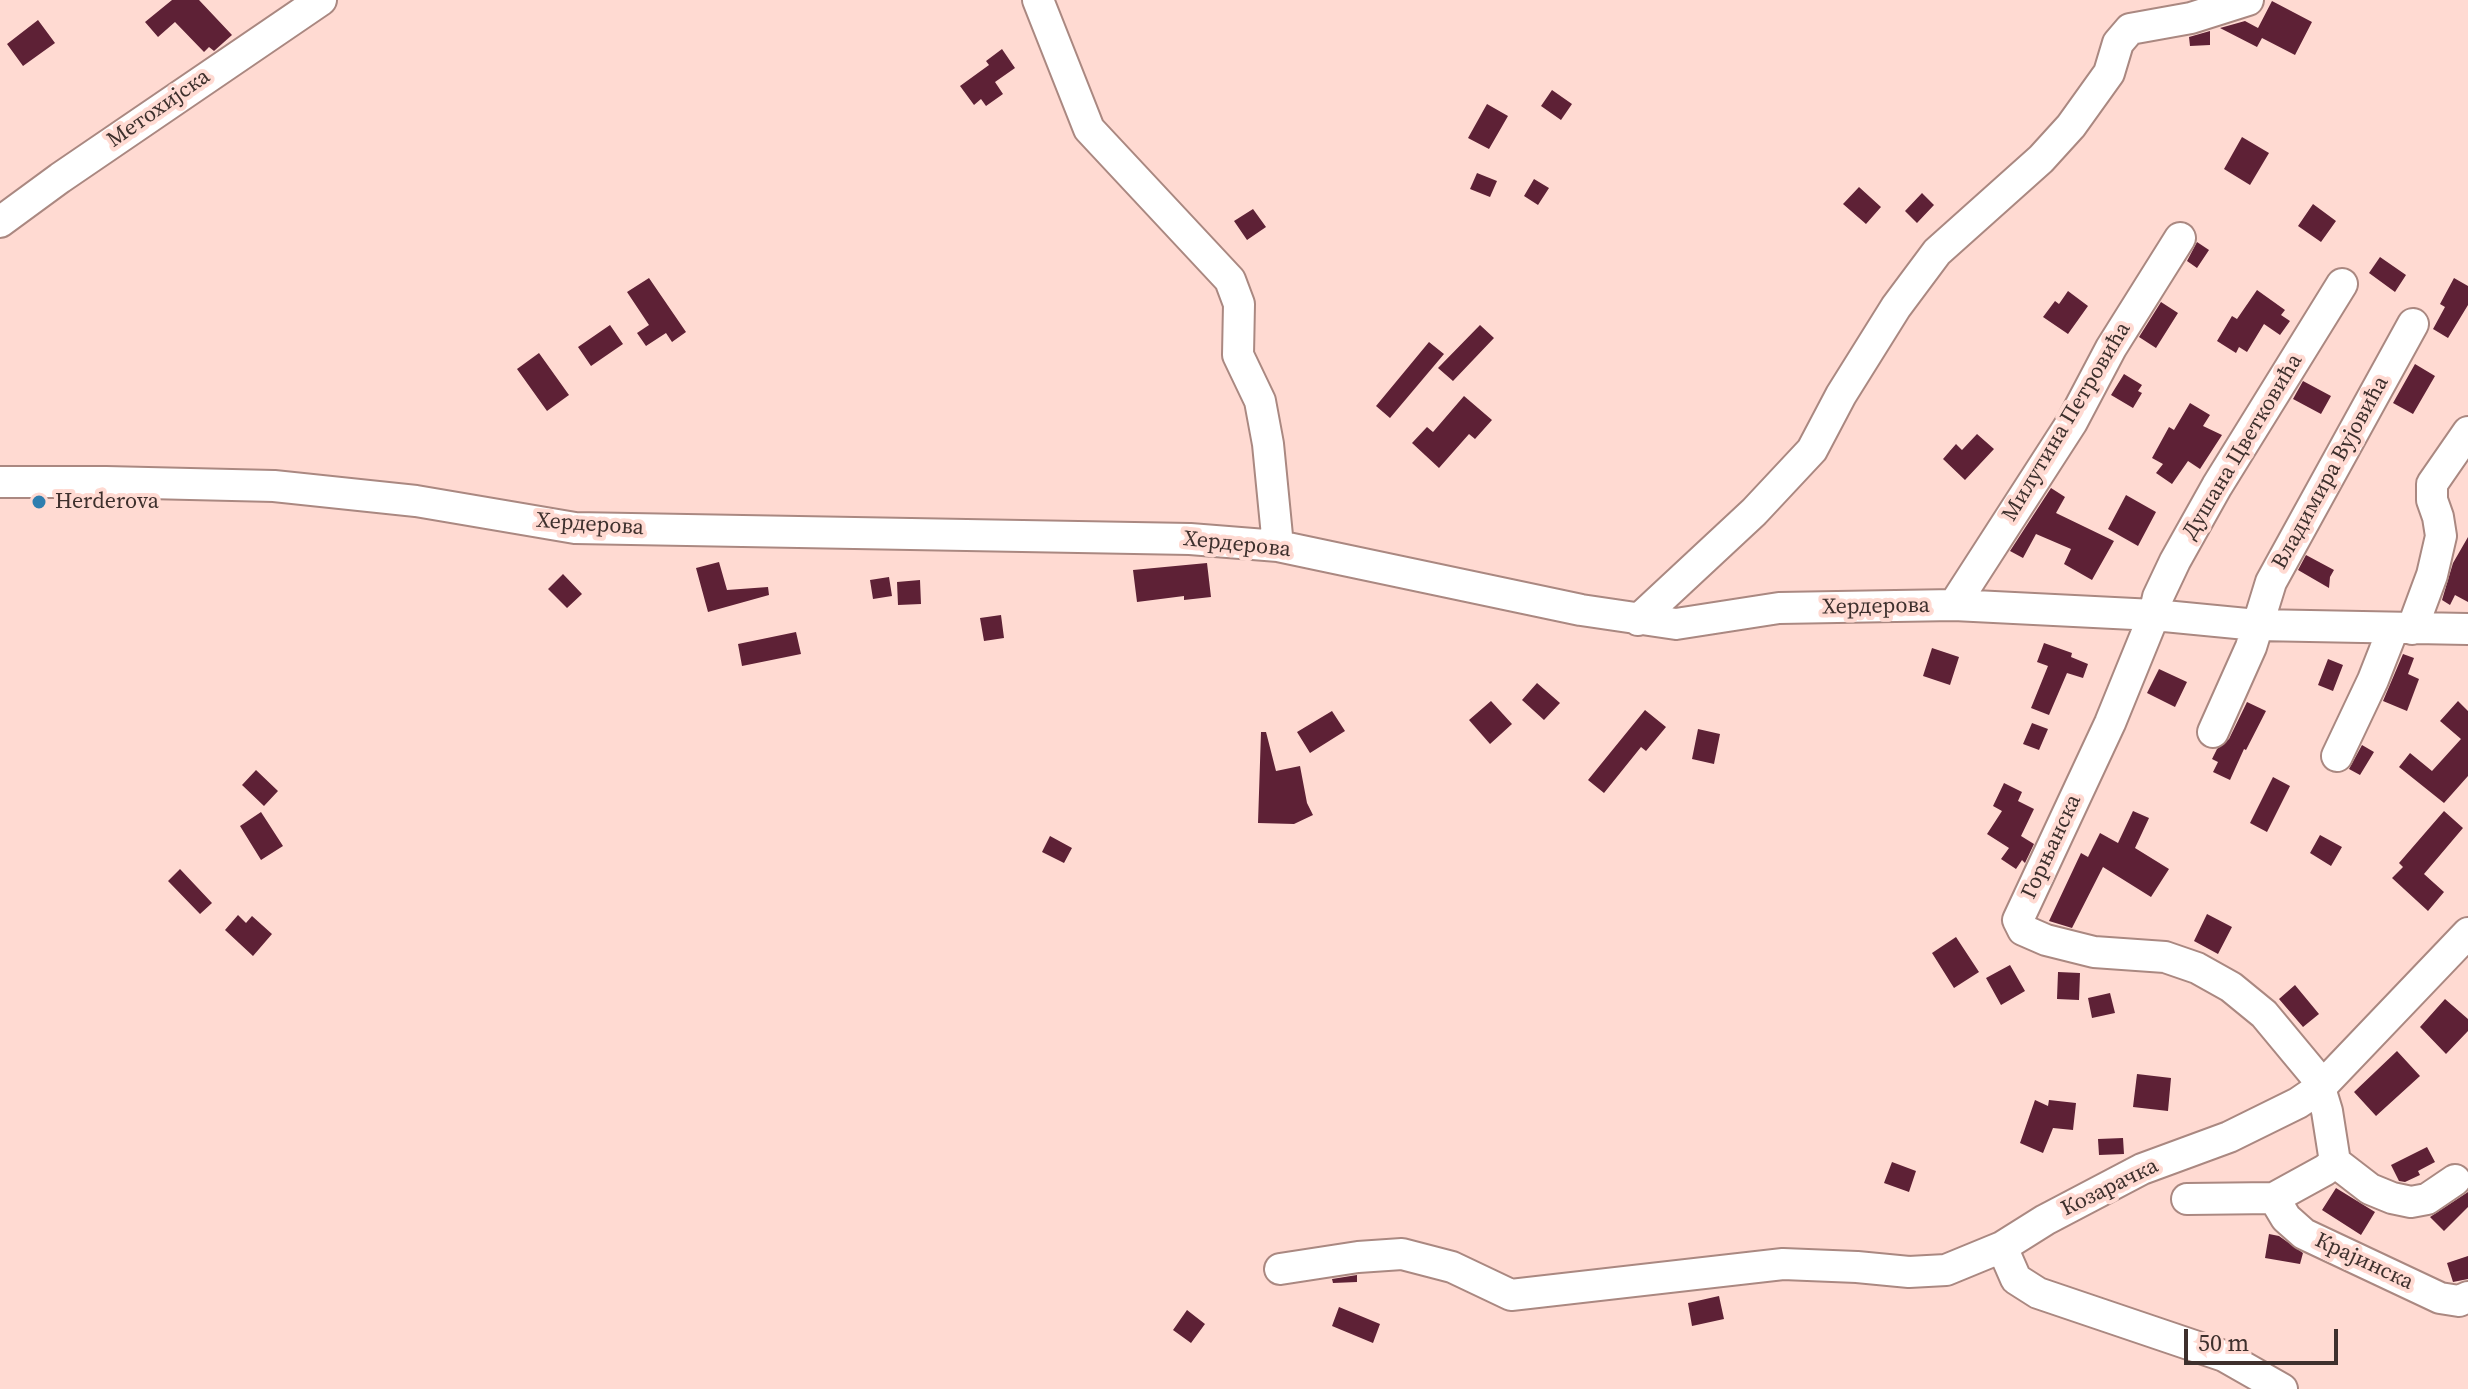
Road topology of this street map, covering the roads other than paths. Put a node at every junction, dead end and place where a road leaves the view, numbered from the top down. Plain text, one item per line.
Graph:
1 (321, 0) edge
2 (1038, 0) edge
3 (2248, 0) edge
4 (0, 222) edge
5 (2180, 238) dead end
6 (2342, 284) dead end
7 (2413, 324) dead end
8 (2468, 432) edge
9 (0, 482) edge
10 (1278, 546) junction
11 (1954, 605) junction
12 (2154, 615) junction
13 (1638, 620) junction
14 (2464, 624) edge
15 (2257, 625) junction
16 (2402, 629) junction
17 (2213, 732) dead end
18 (2337, 756) dead end
19 (2468, 933) edge
20 (2321, 1086) junction
21 (2335, 1162) junction
22 (2455, 1180) dead end
23 (2274, 1198) junction
24 (2187, 1199) dead end
25 (2002, 1247) junction
26 (1280, 1269) dead end
27 (2468, 1297) edge
28 (2282, 1389) edge

1 - 4 street, Метохијска
2 - 10 street
3 - 13 street
5 - 11 street, Милутина Петровића
6 - 12 street, Душана Цветковића
7 - 15 street, Владимира Вујовића
8 - 16 street
9 - 10 street, Хердерова
10 - 13 street, Хердерова
11 - 12 street, Хердерова
11 - 13 street, Хердерова
12 - 15 street, Хердерова
12 - 20 street, Горњанска
14 - 16 street, Хердерова
15 - 16 street, Хердерова
15 - 17 street, Владимира Вујовића
16 - 18 street
19 - 20 street, Козарачка
20 - 21 street
20 - 25 street, Козарачка
21 - 22 street
21 - 23 street
23 - 24 street
23 - 27 street, Крајинска
25 - 26 street, Козарачка
25 - 28 street

